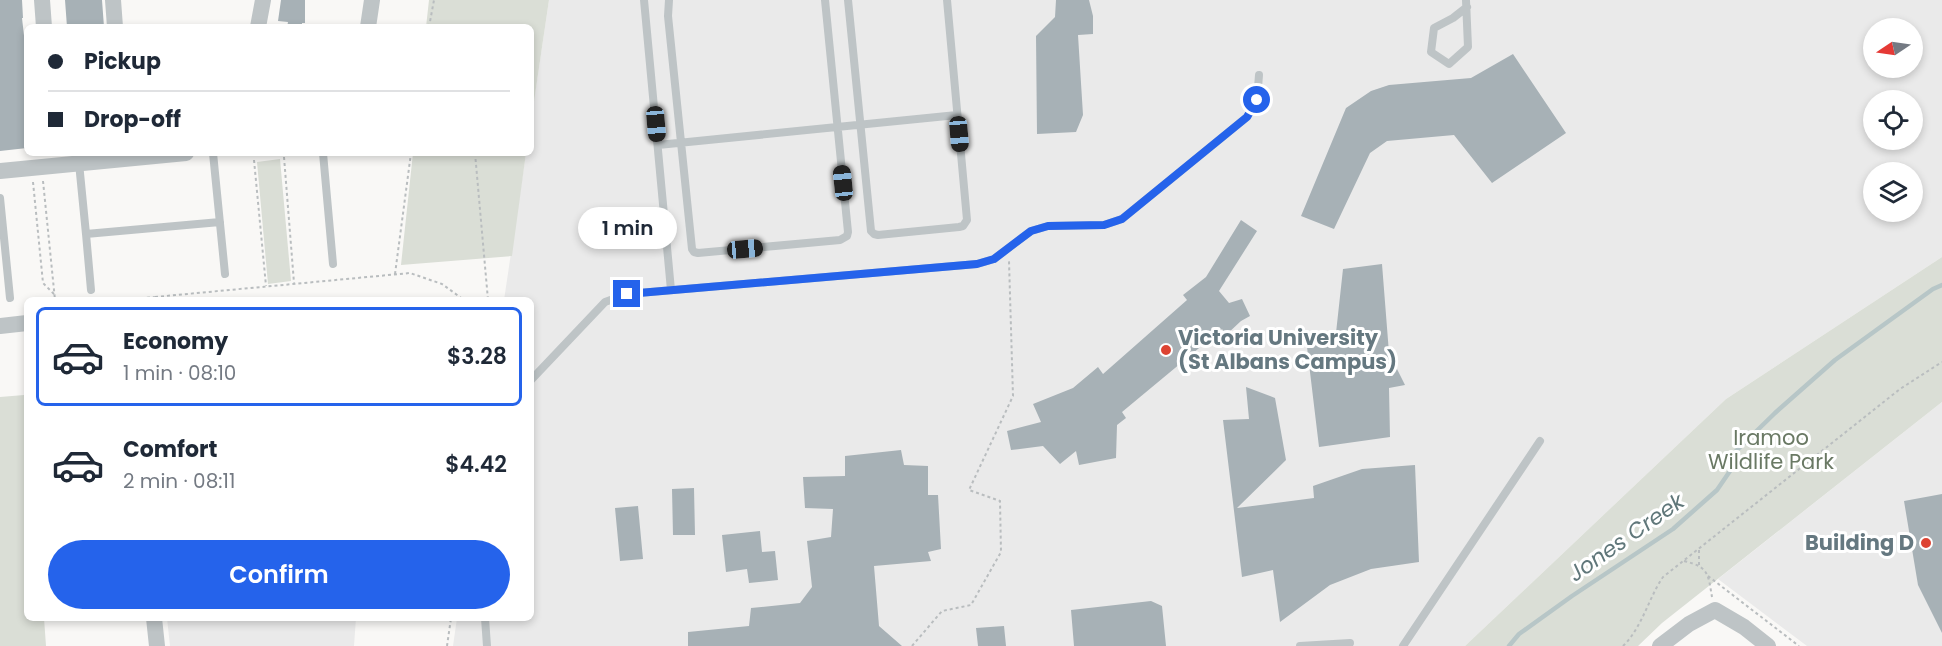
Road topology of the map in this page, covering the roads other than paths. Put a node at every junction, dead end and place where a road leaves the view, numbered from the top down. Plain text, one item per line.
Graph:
1 (42, 0) edge
2 (113, 0) edge
3 (262, 0) edge
4 (372, 0) edge
5 (644, 0) edge
6 (669, 0) edge
7 (825, 0) edge
8 (848, 0) edge
9 (947, 0) edge
10 (1467, 4) edge
11 (44, 24) edge
12 (115, 24) edge
13 (258, 24) edge
14 (368, 24) edge
15 (1259, 75) dead end
16 (957, 115) junction
17 (861, 125) junction
18 (838, 127) junction
19 (681, 143) junction
20 (658, 145) junction
21 (121, 156) edge
22 (213, 156) edge
23 (323, 156) edge
24 (55, 159) edge
25 (79, 163) junction
26 (0, 171) edge
27 (0, 198) edge
28 (220, 222) junction
29 (86, 234) junction
30 (333, 264) dead end
31 (225, 274) dead end
32 (91, 290) dead end
33 (671, 290) junction
34 (10, 298) dead end
35 (24, 323) edge
36 (0, 326) edge
37 (534, 377) edge
38 (1540, 441) dead end
39 (154, 621) edge
40 (485, 621) edge
41 (1350, 642) dead end
42 (157, 646) edge
43 (487, 646) edge
44 (1300, 646) edge
45 (1403, 646) edge
46 (1660, 646) edge
47 (1768, 646) edge

1 - 11 street
2 - 12 street
3 - 13 street
4 - 14 street
5 - 20 lane
6 - 19 lane
7 - 18 lane
8 - 17 lane
9 - 16 lane
10 - 10 lane
15 - 33 lane
16 - 17 lane
16 - 17 lane
17 - 18 lane
18 - 19 lane
18 - 19 lane
19 - 20 lane
20 - 33 lane
21 - 25 street
22 - 28 lane
23 - 30 lane
24 - 25 street
24 - 26 street
25 - 29 lane
27 - 34 lane
28 - 29 lane
28 - 31 lane
29 - 32 lane
33 - 37 lane
35 - 36 street
38 - 45 lane
39 - 42 street
40 - 43 lane
41 - 44 lane
46 - 47 street

